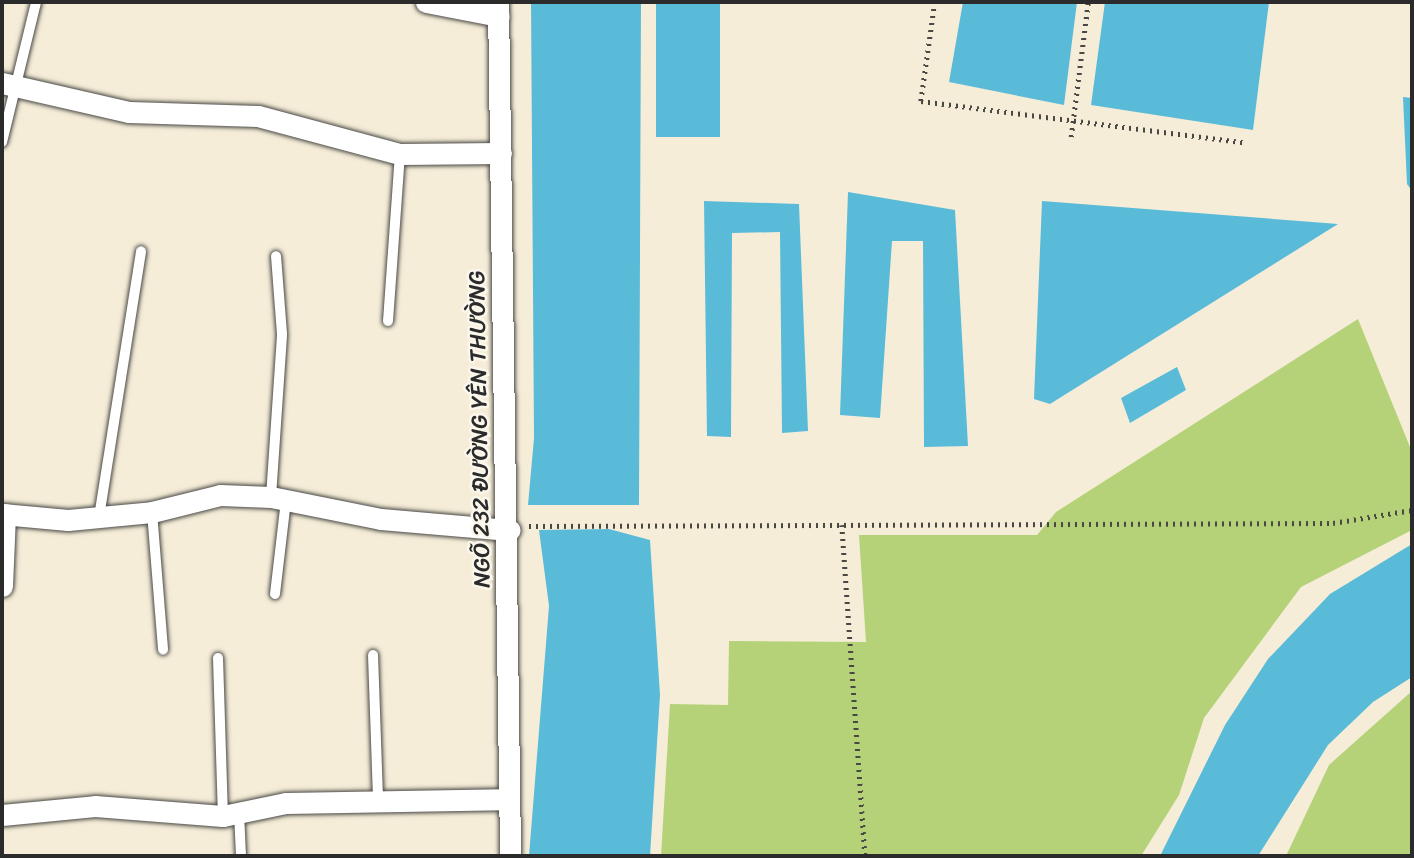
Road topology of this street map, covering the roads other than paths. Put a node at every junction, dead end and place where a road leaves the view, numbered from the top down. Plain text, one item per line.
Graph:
1 (36, 2) edge
2 (426, 2) edge
3 (498, 9) edge
4 (10, 85) edge
5 (2, 142) edge
6 (501, 153) junction
7 (400, 154) junction
8 (141, 251) dead end
9 (276, 256) dead end
10 (388, 321) dead end
11 (279, 498) junction
12 (152, 512) junction
13 (4, 514) edge
14 (99, 517) junction
15 (510, 530) junction
16 (2, 586) edge
17 (275, 594) dead end
18 (163, 650) dead end
19 (373, 655) dead end
20 (218, 658) dead end
21 (378, 799) junction
22 (507, 799) junction
23 (2, 815) edge
24 (231, 815) junction
25 (242, 856) edge
26 (510, 856) edge

1 - 4 lane
2 - 3 street
3 - 6 street, NGÕ 232 ĐƯỜNG YÊN THƯỜNG
4 - 5 lane
4 - 7 street
6 - 7 street
6 - 15 street, NGÕ 232 ĐƯỜNG YÊN THƯỜNG
7 - 10 lane
8 - 14 lane
9 - 11 lane
11 - 12 street
11 - 15 street
11 - 17 lane
12 - 14 street
12 - 18 lane
13 - 14 street
13 - 16 street
15 - 22 street, NGÕ 232 ĐƯỜNG YÊN THƯỜNG
19 - 21 lane
20 - 24 lane
21 - 22 street
21 - 24 street
22 - 26 street, NGÕ 232 ĐƯỜNG YÊN THƯỜNG
23 - 24 street
24 - 25 lane

